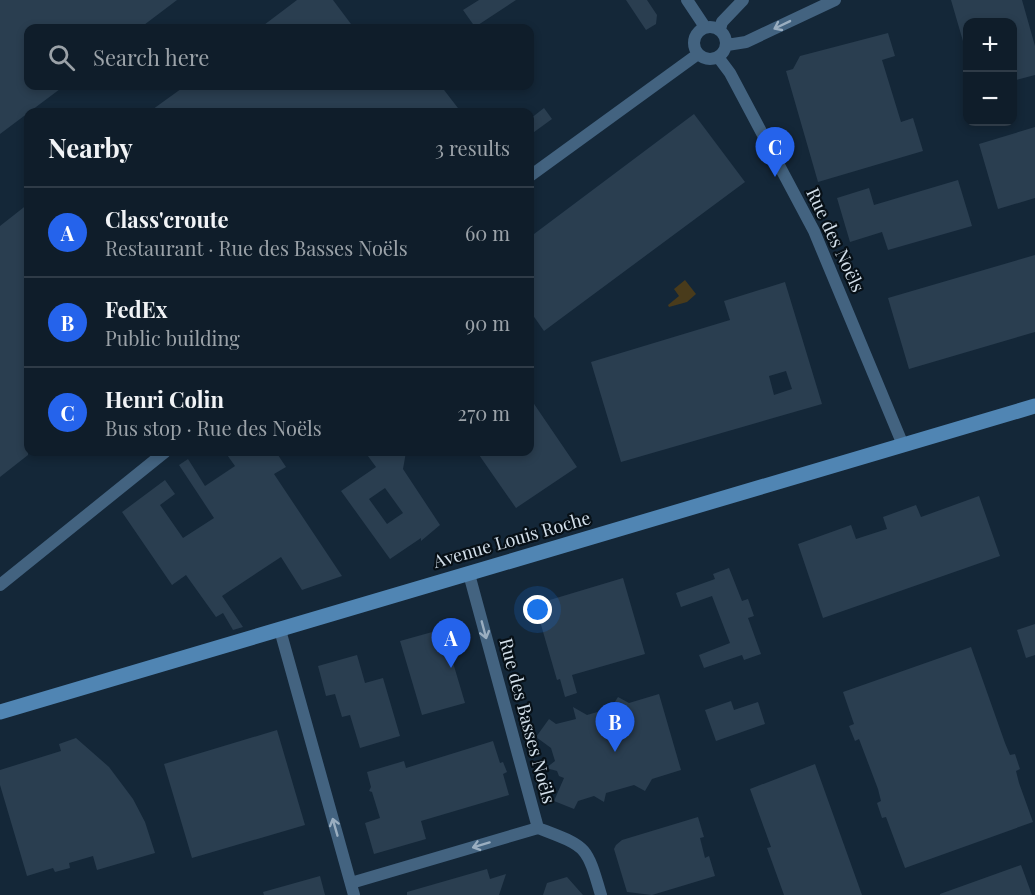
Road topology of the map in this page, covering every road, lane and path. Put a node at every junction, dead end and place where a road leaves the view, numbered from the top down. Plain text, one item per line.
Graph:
1 (687, 0) edge
2 (742, 0) edge
3 (835, 0) edge
4 (705, 27) junction
5 (720, 29) junction
6 (727, 45) junction
7 (698, 54) junction
8 (718, 57) junction
9 (534, 173) edge
10 (1035, 406) edge
11 (903, 445) junction
12 (160, 456) edge
13 (469, 574) junction
14 (0, 585) edge
15 (280, 630) junction
16 (0, 712) edge
17 (538, 828) junction
18 (353, 889) edge
19 (601, 895) edge

1 - 4 street
2 - 5 street
3 -> 6 street
4 - 5 street
4 - 7 street
5 - 6 street
6 - 8 street
7 - 8 street
7 - 9 street
8 - 11 street, Rue des Noëls
10 - 11 main road, Avenue Louis Roche
11 - 13 main road, Avenue Louis Roche
12 - 14 street
13 - 15 main road, Avenue Louis Roche
13 -> 17 street, Rue des Basses Noëls
15 - 16 main road, Avenue Louis Roche
18 -> 15 street, Rue des Basses Noëls
17 -> 18 street, Rue des Basses Noëls
17 - 19 street

